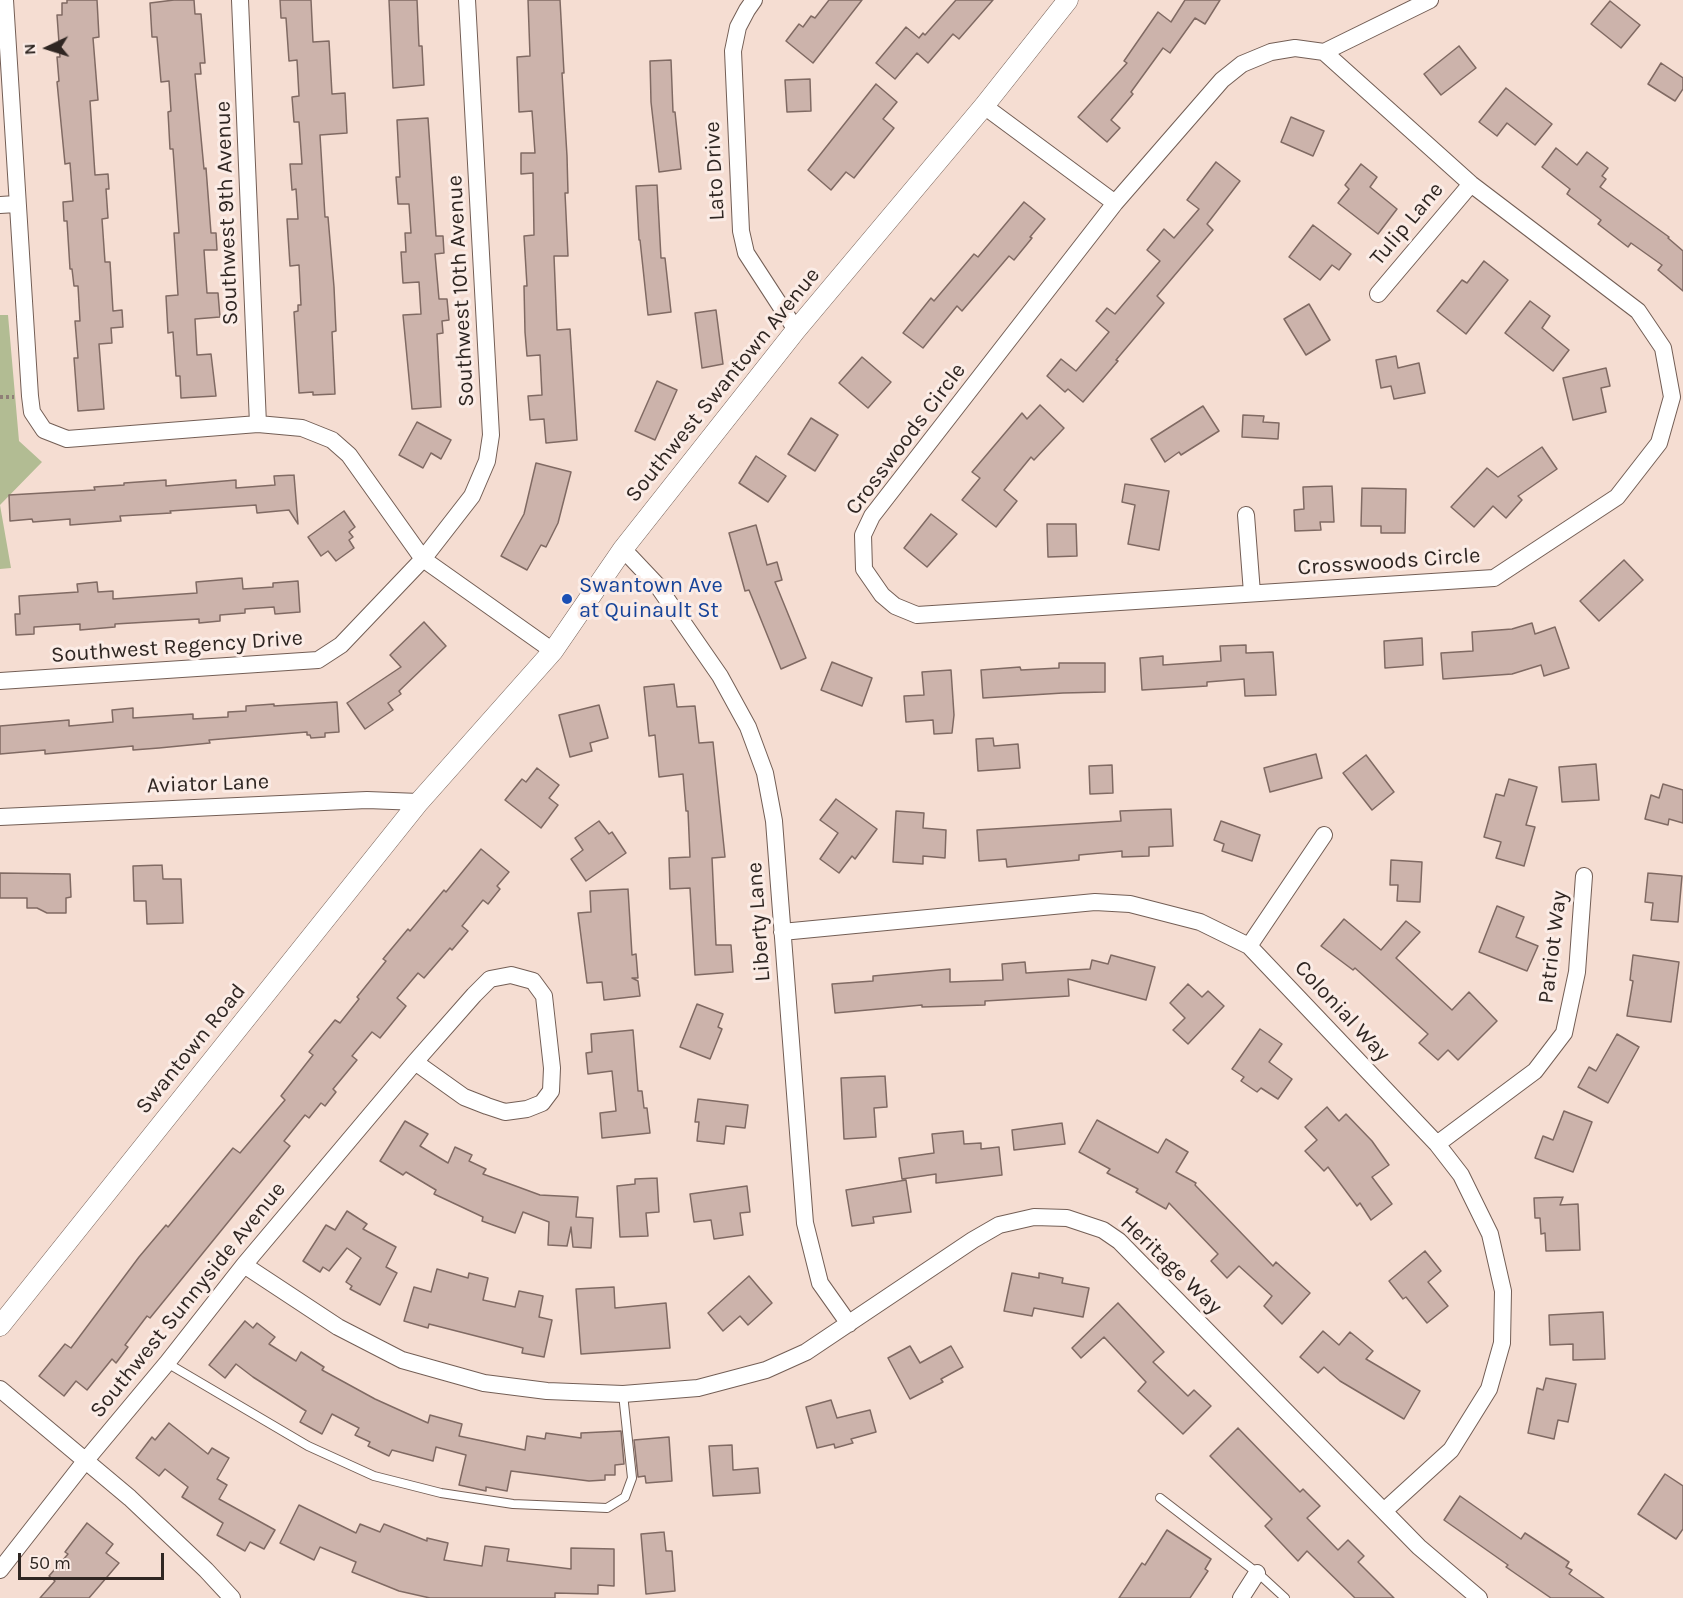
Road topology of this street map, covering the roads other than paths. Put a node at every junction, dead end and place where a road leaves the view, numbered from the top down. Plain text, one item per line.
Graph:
1 (5, 0) edge
2 (240, 0) edge
3 (467, 0) edge
4 (754, 0) edge
5 (1068, 0) edge
6 (1430, 0) edge
7 (1324, 52) junction
8 (984, 106) junction
9 (1471, 184) junction
10 (1115, 203) junction
11 (8, 204) edge
12 (1378, 294) dead end
13 (796, 330) junction
14 (258, 424) junction
15 (1246, 515) dead end
16 (623, 549) junction
17 (423, 559) junction
18 (1252, 593) junction
19 (552, 651) junction
20 (0, 681) edge
21 (419, 802) junction
22 (0, 817) edge
23 (1324, 835) dead end
24 (1584, 876) dead end
25 (782, 932) junction
26 (1249, 946) junction
27 (415, 1062) junction
28 (1437, 1144) junction
29 (244, 1265) junction
30 (849, 1324) junction
31 (0, 1326) edge
32 (167, 1362) junction
33 (0, 1389) edge
34 (623, 1394) junction
35 (86, 1460) junction
36 (1160, 1498) dead end
37 (1384, 1511) junction
38 (0, 1570) edge
39 (1257, 1573) junction
40 (232, 1598) edge
41 (1241, 1598) edge
42 (1285, 1598) edge
43 (1479, 1598) edge

1 - 11 street
2 - 14 street, Southwest 9th Avenue
3 - 17 street, Southwest 10th Avenue
4 - 13 street, Lato Drive
5 - 8 street, Southwest Swantown Avenue
6 - 7 street
7 - 9 street, Crosswoods Circle
7 - 10 street, Crosswoods Circle
8 - 10 street
8 - 13 street, Southwest Swantown Avenue
9 - 12 street, Tulip Lane
9 - 18 street, Crosswoods Circle
10 - 18 street, Crosswoods Circle
11 - 14 street
13 - 16 street, Southwest Swantown Avenue
14 - 17 street
15 - 18 street
16 - 19 street, Southwest Swantown Avenue
16 - 25 street, Liberty Lane
17 - 19 street
17 - 20 street, Southwest Regency Drive
19 - 21 street, Southwest Swantown Avenue
21 - 22 street, Aviator Lane
21 - 31 street, Swantown Road
23 - 26 street
24 - 28 street, Patriot Way
25 - 26 street, Colonial Way
25 - 30 street, Liberty Lane
26 - 28 street, Colonial Way
27 - 27 street, Southwest Sunnyside Avenue
27 - 29 street, Southwest Sunnyside Avenue
28 - 37 street, Colonial Way
29 - 32 street, Southwest Sunnyside Avenue
29 - 34 street, Heritage Way
30 - 34 street, Heritage Way
30 - 37 street, Heritage Way
32 - 34 lane
32 - 35 street, Southwest Sunnyside Avenue
33 - 35 street
35 - 38 street, Southwest Sunnyside Avenue
35 - 40 street
36 - 39 lane
37 - 43 street, Heritage Way
39 - 41 street
39 - 42 lane

